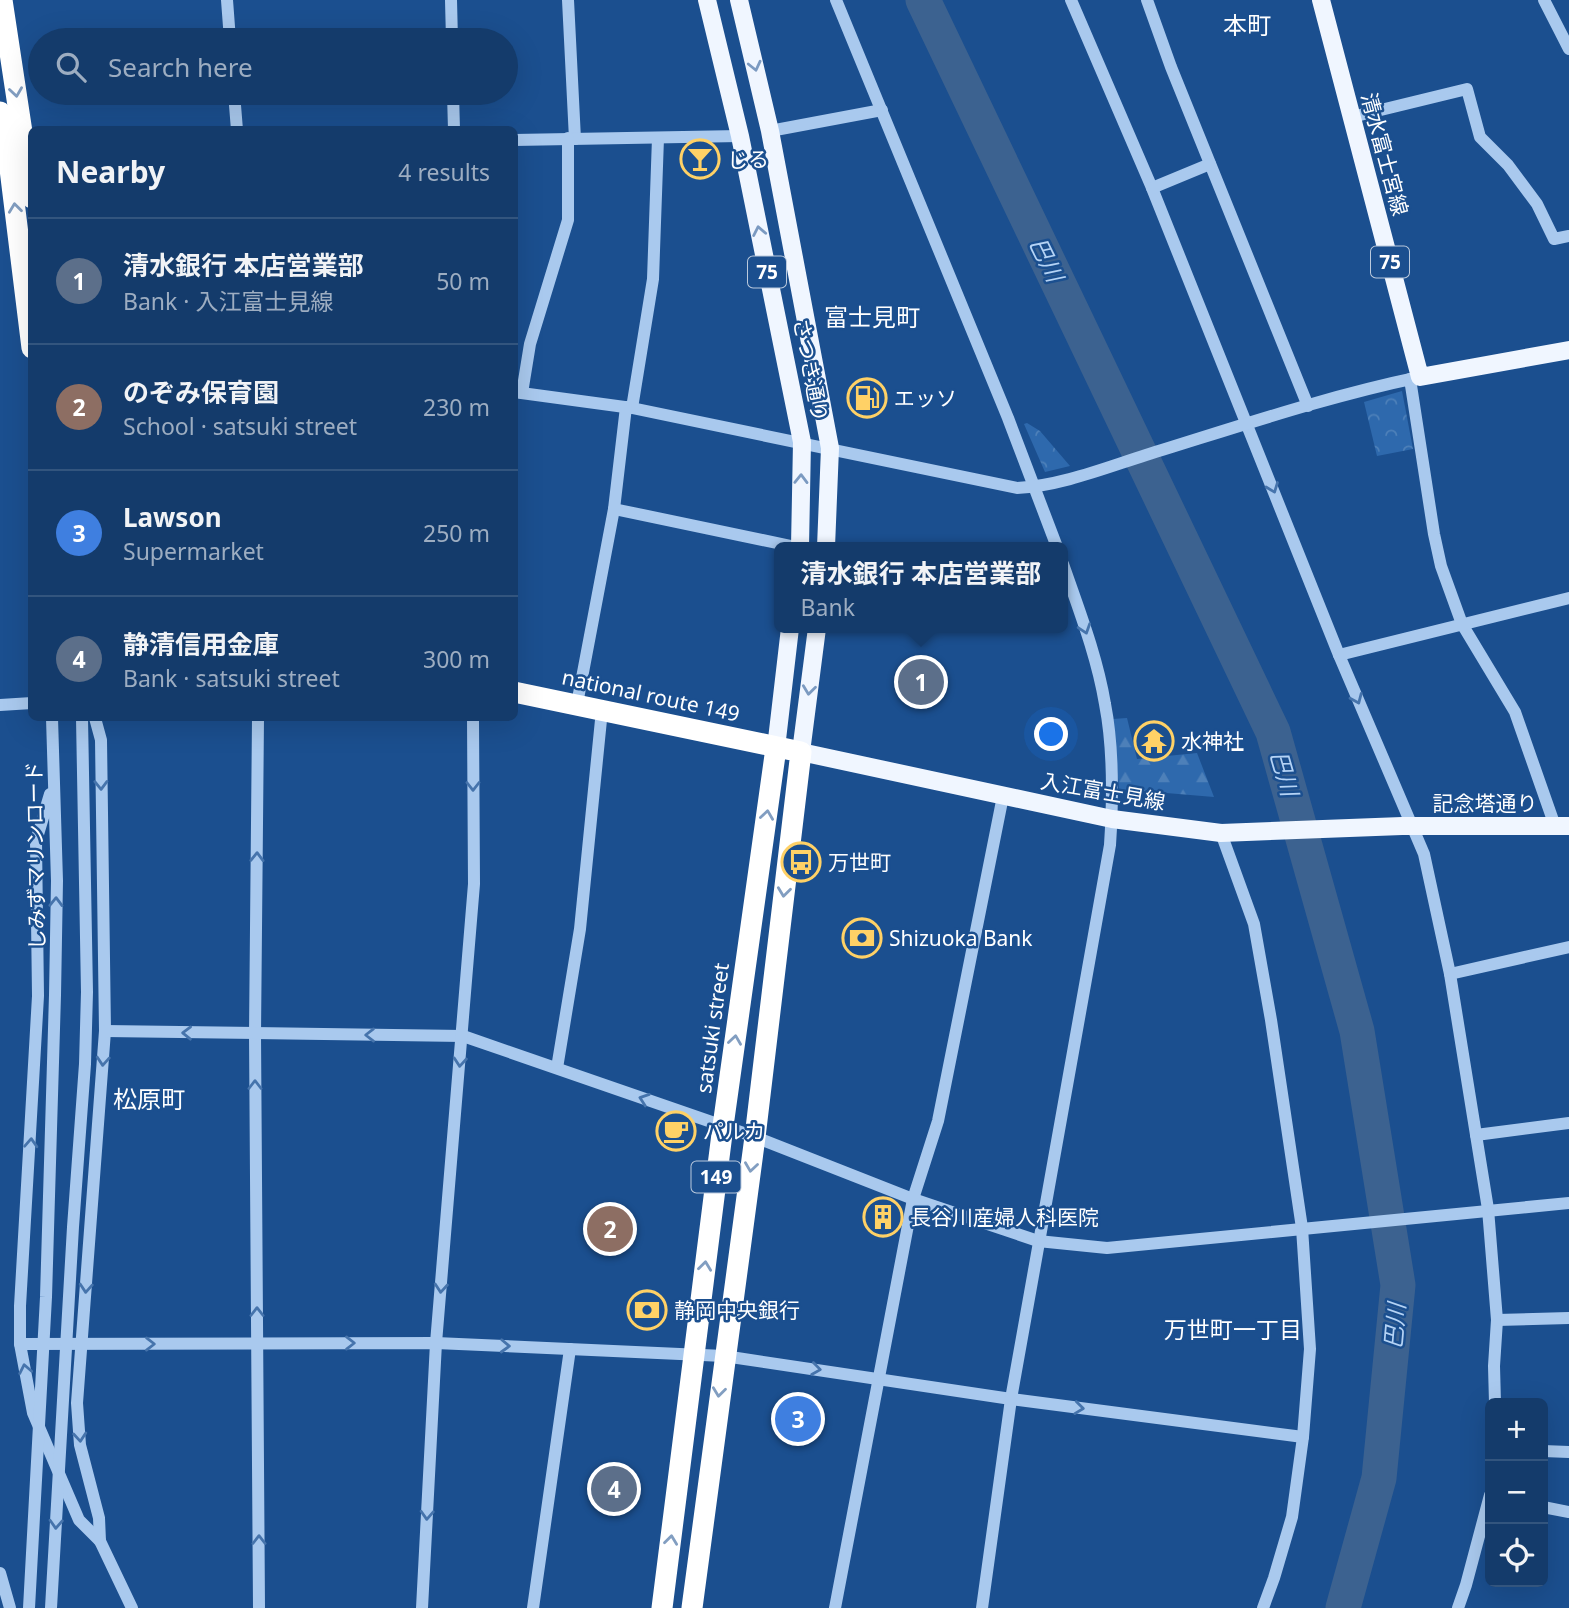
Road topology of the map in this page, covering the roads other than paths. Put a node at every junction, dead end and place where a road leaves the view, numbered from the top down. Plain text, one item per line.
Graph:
1 (2, 0) edge
2 (227, 0) edge
3 (451, 0) edge
4 (568, 0) edge
5 (706, 0) edge
6 (739, 0) edge
7 (836, 0) edge
8 (1071, 0) edge
9 (1147, 0) edge
10 (1321, 0) edge
11 (1544, 0) edge
12 (229, 28) edge
13 (452, 28) edge
14 (1569, 49) edge
15 (235, 105) edge
16 (453, 105) edge
17 (882, 110) junction
18 (0, 112) edge
19 (1352, 117) junction
20 (237, 126) edge
21 (454, 126) edge
22 (770, 131) junction
23 (740, 136) junction
24 (571, 138) junction
25 (658, 138) junction
26 (518, 140) edge
27 (22, 161) edge
28 (1210, 164) junction
29 (28, 183) edge
30 (1152, 188) junction
31 (1569, 236) edge
32 (28, 273) edge
33 (1569, 350) edge
34 (1415, 378) junction
35 (518, 392) edge
36 (1308, 406) junction
37 (629, 408) junction
38 (1245, 425) junction
39 (802, 442) junction
40 (830, 448) junction
41 (1035, 487) junction
42 (614, 509) junction
43 (774, 542) edge
44 (798, 542) edge
45 (826, 542) edge
46 (1055, 542) edge
47 (1068, 593) edge
48 (1569, 598) edge
49 (1462, 624) junction
50 (789, 633) edge
51 (816, 633) edge
52 (1339, 655) junction
53 (518, 693) edge
54 (28, 703) edge
55 (577, 704) junction
56 (0, 705) edge
57 (602, 710) junction
58 (52, 721) edge
59 (82, 721) edge
60 (96, 721) edge
61 (258, 721) edge
62 (473, 721) edge
63 (776, 748) junction
64 (801, 752) junction
65 (54, 782) junction
66 (1003, 796) junction
67 (1112, 820) junction
68 (1408, 826) junction
69 (1562, 826) edge
70 (1227, 833) junction
71 (1569, 947) edge
72 (1450, 974) junction
73 (105, 1031) junction
74 (255, 1034) junction
75 (463, 1035) junction
76 (556, 1068) junction
77 (1569, 1123) edge
78 (723, 1126) junction
79 (1476, 1135) junction
80 (755, 1138) junction
81 (913, 1199) junction
82 (1569, 1203) edge
83 (1484, 1210) junction
84 (1308, 1227) junction
85 (1038, 1241) junction
86 (1569, 1318) edge
87 (1497, 1320) junction
88 (257, 1343) junction
89 (436, 1343) junction
90 (20, 1344) junction
91 (82, 1345) junction
92 (570, 1349) junction
93 (693, 1354) junction
94 (724, 1356) junction
95 (878, 1378) junction
96 (1495, 1398) edge
97 (1011, 1399) junction
98 (1303, 1437) junction
99 (1548, 1451) edge
100 (1569, 1452) edge
101 (1548, 1508) edge
102 (1569, 1512) edge
103 (1485, 1515) edge
104 (100, 1541) junction
105 (0, 1573) edge
106 (10, 1608) edge
107 (29, 1608) edge
108 (51, 1608) edge
109 (132, 1608) edge
110 (259, 1608) edge
111 (422, 1608) edge
112 (533, 1608) edge
113 (662, 1608) edge
114 (692, 1608) edge
115 (835, 1608) edge
116 (982, 1608) edge
117 (1263, 1608) edge
118 (1458, 1608) edge

1 -> 27 highway
2 - 12 street
3 - 13 street
4 - 24 street
5 - 23 main road, さつき通り / 75
6 -> 22 main road, さつき通り / 75
7 - 17 street
8 - 30 street
9 - 28 street
10 - 19 main road, 清水富士宮線 / 75
11 - 14 street
15 - 20 street
16 - 21 street
17 - 22 street
17 - 41 street
18 - 27 highway
19 - 31 street
19 - 34 main road, 清水富士宮線 / 75
22 - 23 main road
22 - 40 main road, さつき通り / 75
23 - 25 street
39 -> 23 main road, さつき通り / 75
24 - 25 street
24 - 26 street
24 - 35 street
25 - 37 street
27 - 29 highway
32 -> 27 highway
28 - 30 street
28 - 36 street
30 - 38 street
33 - 34 main road
34 - 36 street
34 - 49 street
35 - 37 street
36 - 38 street
37 - 39 street
37 - 42 street
38 - 41 street
38 -> 52 street
39 - 40 street
44 -> 39 main road, さつき通り / 75
40 - 41 street
40 - 45 main road, さつき通り / 75
41 - 46 street
42 - 43 street
42 - 55 street
47 -> 67 street
48 - 49 street
49 - 52 street
49 - 69 street
50 - 63 main road
51 -> 64 main road
52 -> 68 street
53 - 55 highway, national route 149
54 - 56 street
55 - 57 highway, national route 149
57 - 63 highway, national route 149
57 - 76 street
58 - 65 street, しみずマリンロード
59 -> 108 street
60 -> 73 street
74 -> 61 street
62 -> 75 street
63 - 64 highway, national route 149
78 -> 63 highway, satsuki street / 149
64 - 66 main road, 入江富士見線
64 -> 80 highway, 149
90 -> 65 street
107 -> 65 street, しみずマリンロード
66 - 67 main road, 入江富士見線
66 - 81 street
67 - 70 main road, 入江富士見線
67 - 85 street
68 - 69 main road, 記念塔通り
68 - 70 main road, 入江富士見線
68 - 72 street
70 - 84 street
71 - 72 street
72 - 79 street
74 -> 73 street
73 -> 91 street
75 -> 74 street
88 -> 74 street
75 - 76 street
75 -> 89 street
78 -> 76 street
77 - 79 street
78 - 80 street
93 -> 78 highway, satsuki street / 149
79 - 83 street
80 - 81 street
80 -> 94 highway, 149
81 - 85 street
81 - 95 street
82 - 83 street
83 - 84 street
83 - 87 street
84 - 85 street
84 - 98 street
85 - 97 street
86 - 87 street
87 - 96 street
88 -> 89 street
91 -> 88 street
110 -> 88 street
89 -> 92 street
89 -> 111 street
90 - 91 street
104 -> 90 street
91 -> 104 street
92 - 93 street
92 - 112 street
93 - 94 street
113 -> 93 highway, satsuki street / 149
94 -> 95 street
94 -> 114 highway, 149
95 - 97 street
95 - 115 street
97 -> 98 street
97 - 116 street
98 - 117 street
99 - 100 street
101 - 102 street
103 - 118 street
104 - 109 street
105 - 106 street

